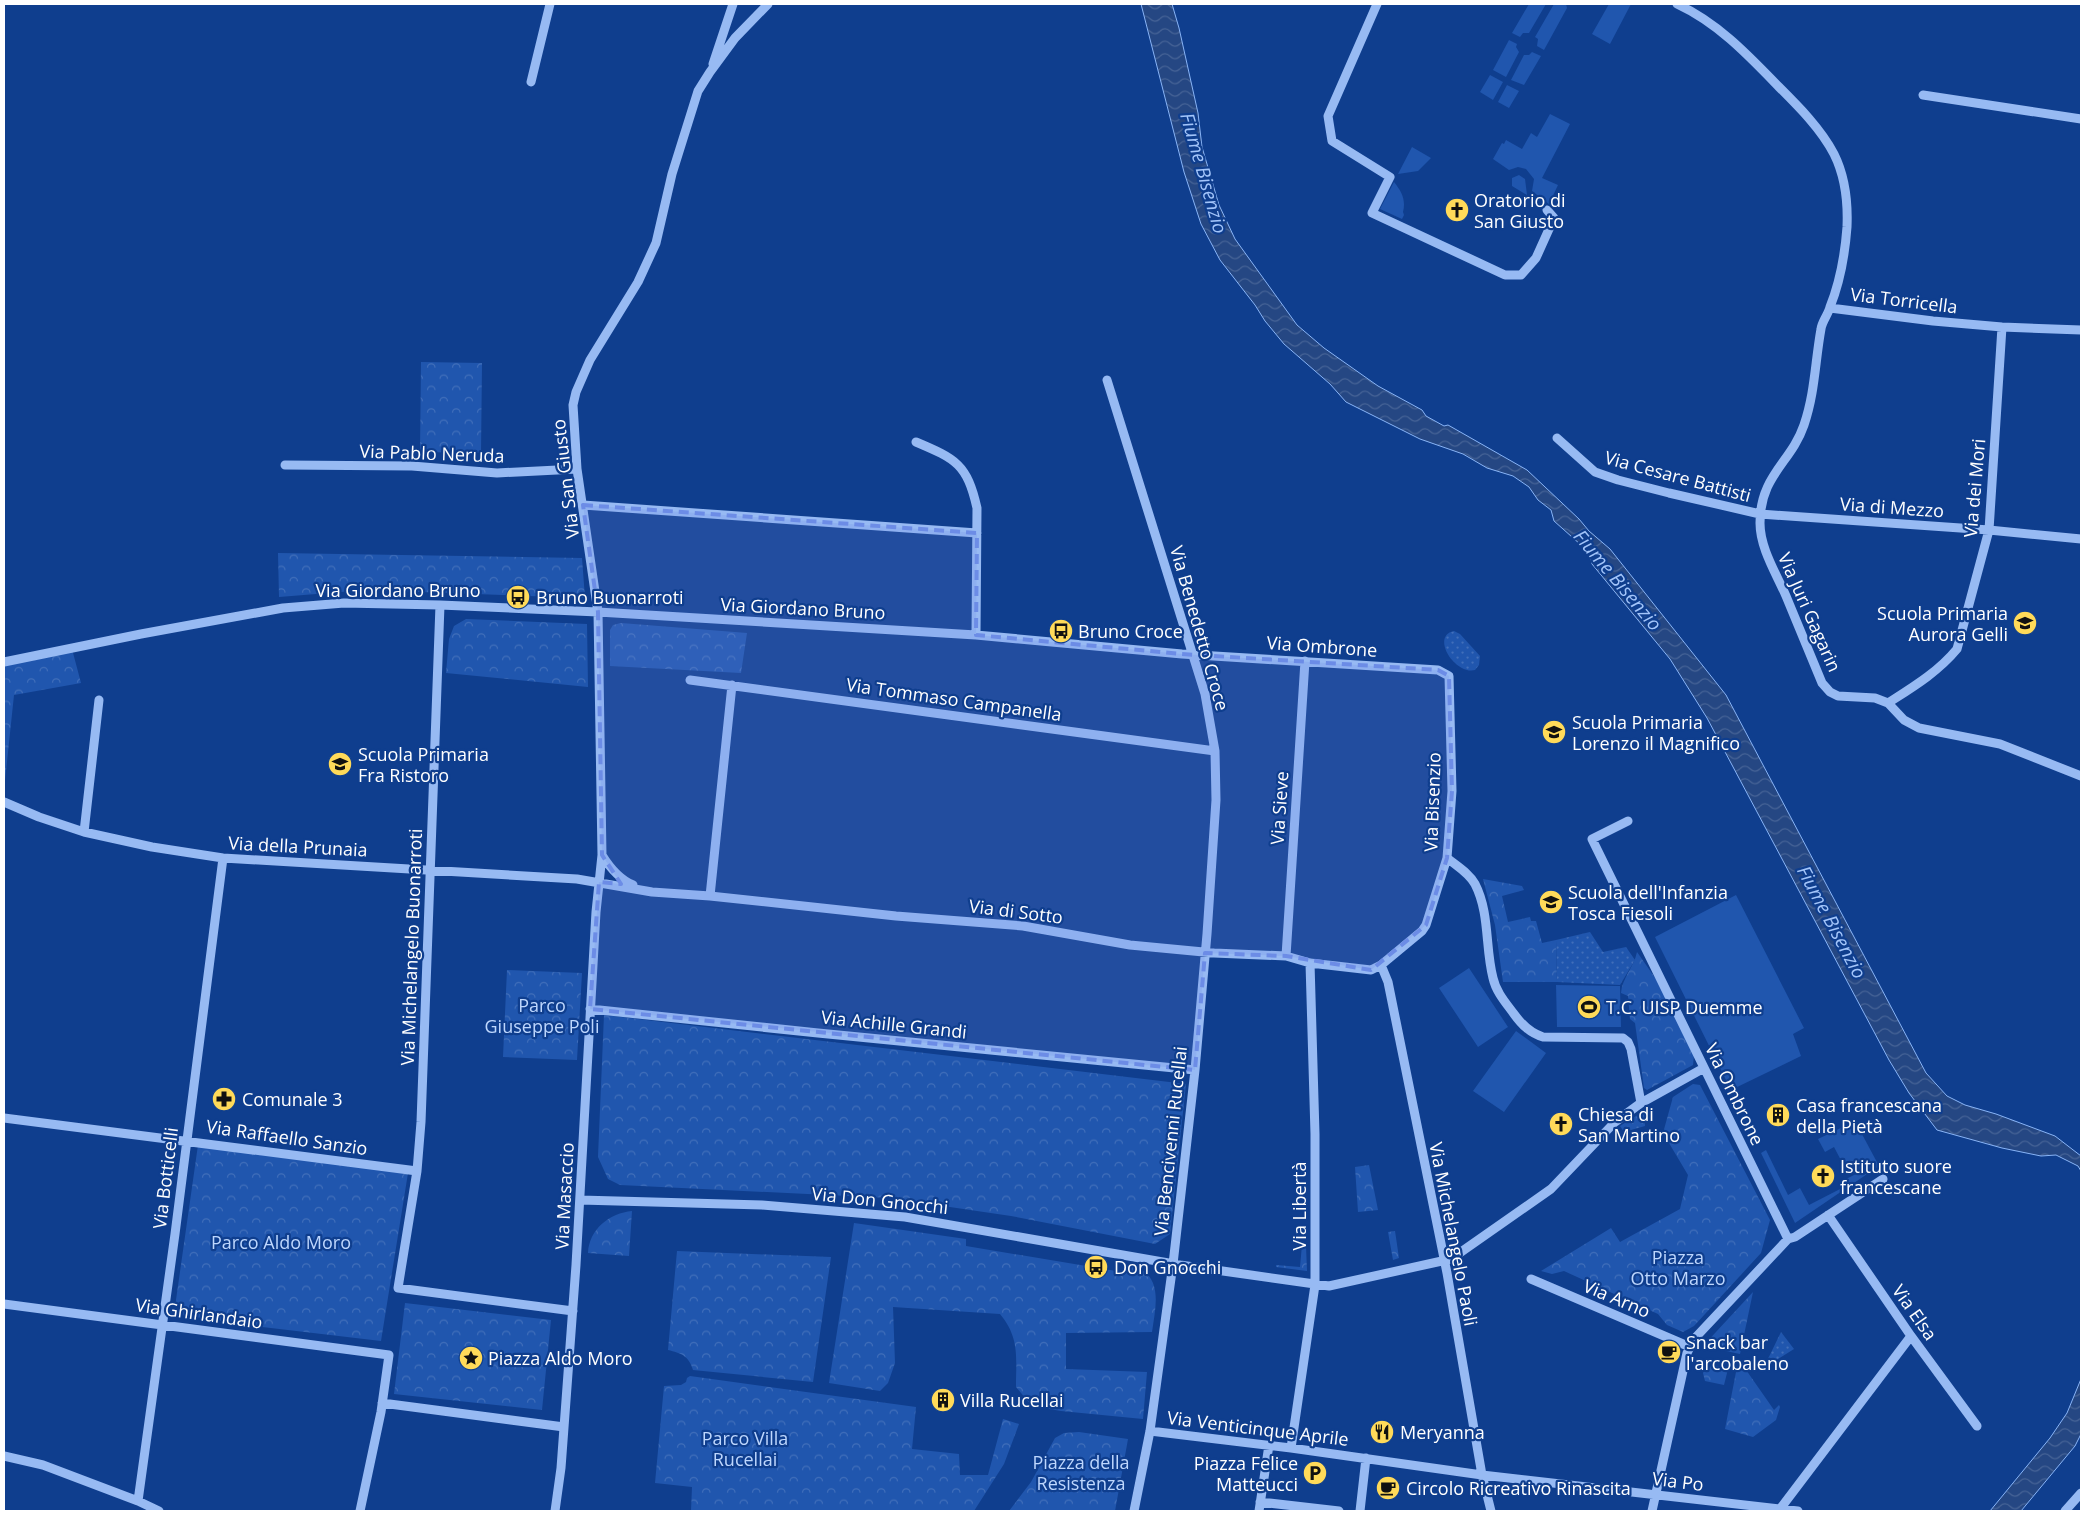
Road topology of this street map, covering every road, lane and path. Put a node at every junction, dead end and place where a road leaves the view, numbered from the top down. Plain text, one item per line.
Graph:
1 (550, 4) edge
2 (733, 4) edge
3 (768, 4) edge
4 (1378, 4) edge
5 (1677, 4) edge
6 (710, 72) junction
7 (531, 82) dead end
8 (1924, 95) dead end
9 (2081, 119) edge
10 (1547, 210) dead end
11 (1830, 308) junction
12 (2002, 327) junction
13 (2081, 330) edge
14 (1107, 380) dead end
15 (1557, 438) dead end
16 (916, 442) dead end
17 (286, 464) dead end
18 (577, 469) junction
19 (583, 505) junction
20 (1760, 514) junction
21 (1989, 530) junction
22 (977, 533) junction
23 (2081, 539) edge
24 (440, 605) junction
25 (598, 612) junction
26 (976, 635) junction
27 (1192, 654) junction
28 (1305, 661) junction
29 (4, 662) edge
30 (1448, 676) joint
31 (690, 680) dead end
32 (732, 685) junction
33 (99, 700) dead end
34 (1888, 703) junction
35 (1215, 751) junction
36 (2081, 776) edge
37 (4, 802) edge
38 (1628, 821) dead end
39 (84, 832) junction
40 (602, 855) junction
41 (223, 858) junction
42 (1447, 858) junction
43 (430, 870) junction
44 (599, 882) junction
45 (645, 890) junction
46 (710, 896) junction
47 (1206, 952) junction
48 (1286, 956) junction
49 (1310, 962) junction
50 (1381, 965) junction
51 (590, 1008) junction
52 (1704, 1068) junction
53 (1195, 1070) junction
54 (1642, 1103) junction
55 (4, 1118) edge
56 (186, 1140) junction
57 (417, 1171) junction
58 (1884, 1179) dead end
59 (580, 1200) junction
60 (1828, 1215) junction
61 (1788, 1239) junction
62 (1444, 1262) junction
63 (1173, 1264) junction
64 (1531, 1279) dead end
65 (1315, 1285) junction
66 (4, 1304) edge
67 (573, 1312) junction
68 (162, 1324) junction
69 (1911, 1336) junction
70 (1690, 1347) junction
71 (382, 1402) junction
72 (1977, 1426) dead end
73 (564, 1427) junction
74 (1150, 1430) junction
75 (1269, 1445) junction
76 (1292, 1448) junction
77 (4, 1456) edge
78 (1366, 1458) junction
79 (1482, 1475) junction
80 (2081, 1493) edge
81 (1656, 1495) junction
82 (138, 1501) junction
83 (1260, 1506) edge
84 (1780, 1508) junction
85 (158, 1511) edge
86 (360, 1511) edge
87 (555, 1511) edge
88 (1134, 1511) edge
89 (1339, 1511) edge
90 (1360, 1511) edge
91 (1491, 1511) edge
92 (1652, 1511) edge
93 (1798, 1511) edge
94 (2065, 1511) edge

1 - 7 street
2 - 6 street, Via San Giusto
3 - 6 street, Via San Giusto
4 - 10 street
5 - 11 street, Via Torricella
6 - 18 street, Via San Giusto
8 - 9 street
11 - 12 street, Via Torricella
11 - 20 street, Via Cesare Battisti
12 - 13 street, Via Torricella
12 - 21 street, Via dei Mori
14 - 27 street, Via Benedetto Croce
15 - 20 street, Via Cesare Battisti
16 - 22 street
17 - 18 street, Via Pablo Neruda
18 - 19 street, Via San Giusto
19 - 22 street
19 - 25 street, Via San Giusto
20 - 21 street, Via di Mezzo
20 - 34 street, Via Juri Gagarin
21 - 23 street, Via di Mezzo
21 - 34 street, Via dei Mori
22 - 26 street
24 - 25 street, Via Giordano Bruno
24 - 29 street, Via Giordano Bruno
24 - 43 street, Via Michelangelo Buonarroti
25 - 26 street, Via Giordano Bruno
25 - 40 street, Via San Giusto
26 - 27 street, Via Giordano Bruno
27 - 28 street, Via Ombrone
27 - 35 street, Via Benedetto Croce
28 - 30 street, Via Ombrone
28 - 48 street, Via Sieve
30 - 42 street, Via Bisenzio
31 - 32 street, Via Tommaso Campanella
32 - 35 street, Via Tommaso Campanella
32 - 46 street
33 - 39 street
34 - 36 street
35 - 47 street, Via Benedetto Croce
37 - 39 street, Via della Prunaia
38 - 52 street, Via Ombrone
39 - 41 street, Via della Prunaia
40 - 44 street, Via San Giusto
40 - 45 street, Via di Sotto
41 - 43 street, Via della Prunaia
41 - 56 street, Via Botticelli
42 - 50 street, Via Bisenzio
42 - 54 street
43 - 44 street, Via della Prunaia
43 - 57 street, Via Michelangelo Buonarroti
44 - 45 street, Via di Sotto
44 - 51 street, Via Masaccio
45 - 46 street, Via di Sotto
46 - 47 street, Via di Sotto
47 - 48 street, Via di Sotto
47 - 53 street, Via Bencivenni Rucellai
48 - 49 street, Via di Sotto
49 - 50 street, Via di Sotto
49 - 65 street, Via Libertà
50 - 62 street, Via Michelangelo Paoli
51 - 53 street, Via Achille Grandi
51 - 59 street, Via Masaccio
52 - 54 street, Via Don Gnocchi
52 - 61 street, Via Ombrone
53 - 63 street, Via Bencivenni Rucellai
54 - 62 street, Via Don Gnocchi
55 - 56 street, Via Raffaello Sanzio
56 - 57 street, Via Raffaello Sanzio
56 - 68 street, Via Botticelli
57 - 67 street, Via Michelangelo Buonarroti
58 - 60 street
59 - 63 street, Via Don Gnocchi
59 - 67 street, Via Masaccio
60 - 61 street
60 - 69 street, Via Elsa
61 - 70 street
62 - 65 street, Via Don Gnocchi
62 - 79 street, Via Michelangelo Paoli
63 - 65 street, Via Don Gnocchi
63 - 74 street, Via Bencivenni Rucellai
64 - 70 street, Via Arno
65 - 76 street, Via Libertà
66 - 68 street, Via Ghirlandaio
67 - 73 street, Via Masaccio
68 - 71 street, Via Ghirlandaio
68 - 82 street, Via Botticelli
69 - 72 street, Via Elsa
69 - 84 street
70 - 81 street
71 - 73 street
71 - 86 street
73 - 87 street, Via Masaccio
74 - 75 street, Via Venticinque Aprile
74 - 88 street, Via Bencivenni Rucellai
75 - 76 street, Via Venticinque Aprile
75 - 83 street
76 - 78 street, Via Venticinque Aprile
77 - 82 street
78 - 79 street, Via Venticinque Aprile
78 - 90 street
79 - 81 street, Via Po
79 - 91 street, Via Michelangelo Paoli
80 - 94 street
81 - 84 street, Via Po
81 - 92 street
82 - 85 street
83 - 89 street
84 - 93 street, Via Po

